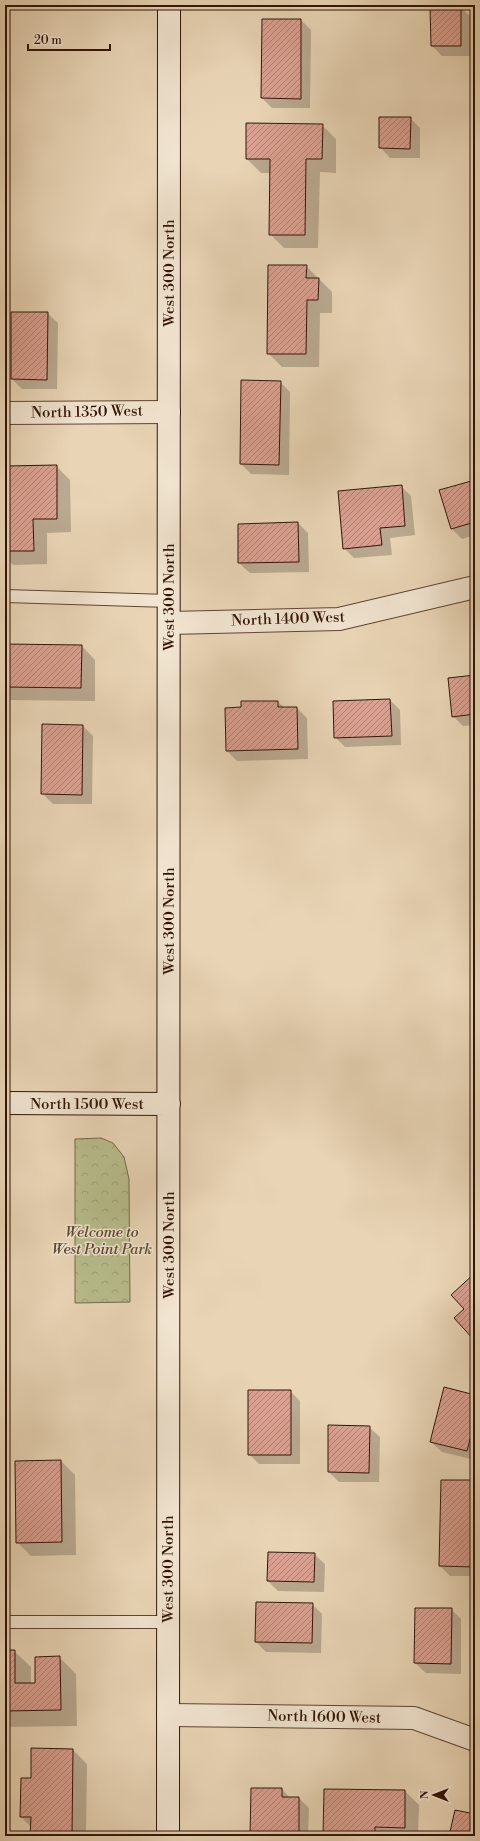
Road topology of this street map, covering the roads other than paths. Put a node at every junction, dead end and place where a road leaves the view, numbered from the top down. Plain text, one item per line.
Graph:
1 (169, 5) edge
2 (169, 412) junction
3 (5, 413) edge
4 (475, 587) edge
5 (5, 596) edge
6 (169, 601) junction
7 (169, 623) junction
8 (5, 1103) edge
9 (169, 1104) junction
10 (5, 1622) edge
11 (168, 1622) junction
12 (168, 1715) junction
13 (475, 1740) edge
14 (168, 1836) edge

1 - 2 main road, West 300 North
2 - 3 main road, North 1350 West
2 - 6 main road, West 300 North
4 - 7 main road, North 1400 West
5 - 6 lane
6 - 7 main road, West 300 North
7 - 9 main road, West 300 North
8 - 9 main road, North 1500 West
9 - 11 main road, West 300 North
10 - 11 lane
11 - 12 main road, West 300 North
12 - 13 main road, North 1600 West
12 - 14 main road, West 300 North

